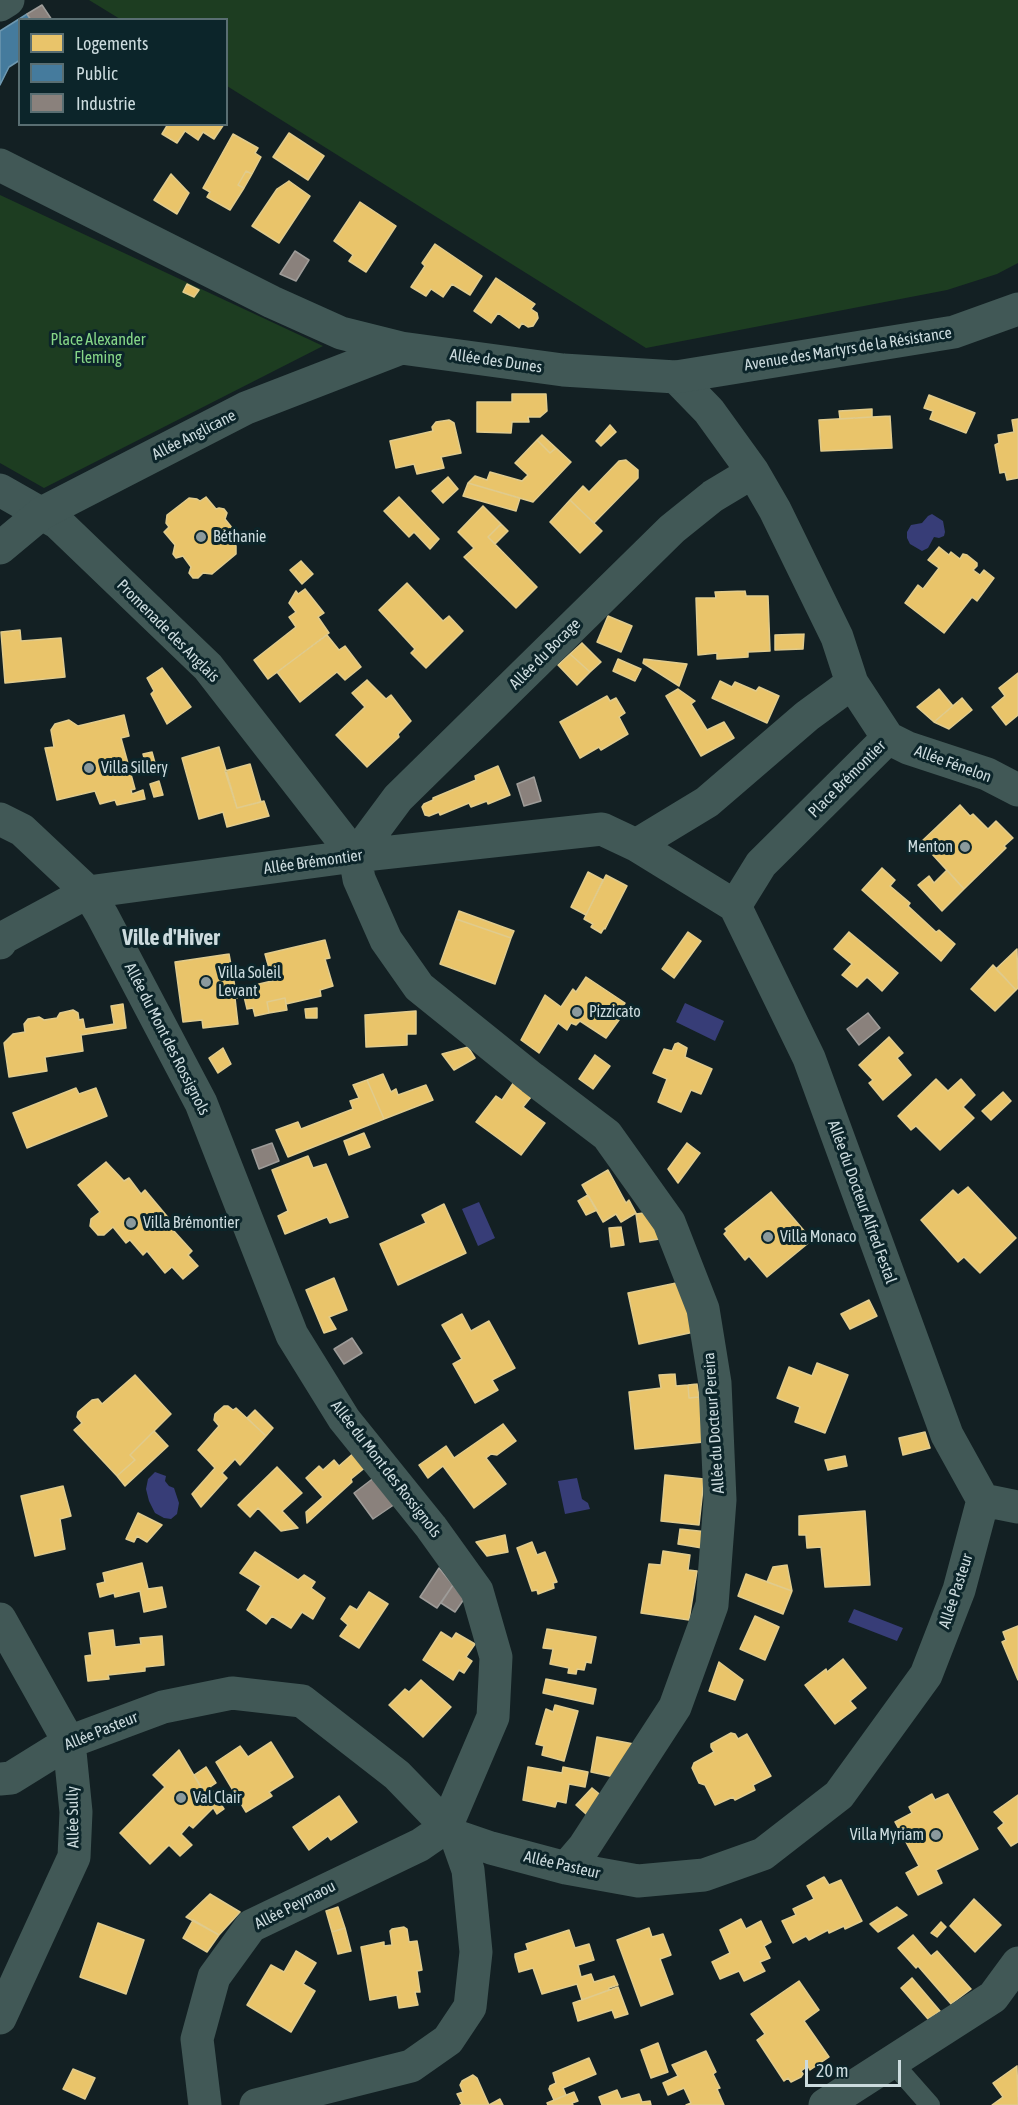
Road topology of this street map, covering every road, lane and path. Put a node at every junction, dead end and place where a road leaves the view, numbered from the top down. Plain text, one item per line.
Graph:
1 (8, 0) edge
2 (0, 5) edge
3 (0, 165) edge
4 (1018, 309) edge
5 (401, 348) junction
6 (676, 377) junction
7 (753, 472) junction
8 (0, 490) edge
9 (42, 513) junction
10 (0, 548) edge
11 (852, 683) junction
12 (888, 738) junction
13 (1018, 790) edge
14 (0, 819) edge
15 (636, 845) junction
16 (355, 856) junction
17 (88, 892) junction
18 (735, 906) junction
19 (0, 943) edge
20 (983, 1500) junction
21 (1018, 1507) edge
22 (0, 1619) edge
23 (69, 1742) junction
24 (0, 1779) edge
25 (451, 1831) junction
26 (566, 1868) junction
27 (1018, 1963) edge
28 (0, 2018) edge
29 (892, 2062) junction
30 (205, 2105) edge
31 (256, 2105) edge
32 (825, 2105) edge
33 (930, 2105) edge

1 - 2 street
3 - 5 street, Allée des Dunes
4 - 6 street, Avenue des Martyrs de la Résistance
5 - 6 street, Allée des Dunes
5 - 9 street, Allée Anglicane
6 - 7 street
7 - 11 street
7 - 16 street, Allée du Bocage
8 - 9 street, Promenade des Anglais
9 - 10 street, Allée Anglicane
9 - 16 street, Promenade des Anglais
11 - 12 street, Place Brémontier
11 - 15 street
12 - 13 street, Allée Fénelon
12 - 18 street, Place Brémontier
14 - 17 street, Allée du Mont des Rossignols
15 - 16 street, Allée Brémontier
15 - 18 street
16 - 17 street, Allée Brémontier
16 - 26 street, Allée du Docteur Pereira
17 - 19 street, Allée Brémontier
17 - 25 street, Allée du Mont des Rossignols
18 - 20 street, Allée du Docteur Alfred Festal
20 - 21 street
20 - 26 street, Allée Pasteur
22 - 23 street, Allée Sully
23 - 24 street, Allée Pasteur
23 - 25 street, Allée Pasteur
23 - 28 street, Allée Sully
25 - 26 street, Allée Pasteur
25 - 30 street, Allée Peymaou
25 - 31 street
27 - 29 street
29 - 32 street
29 - 33 lane

